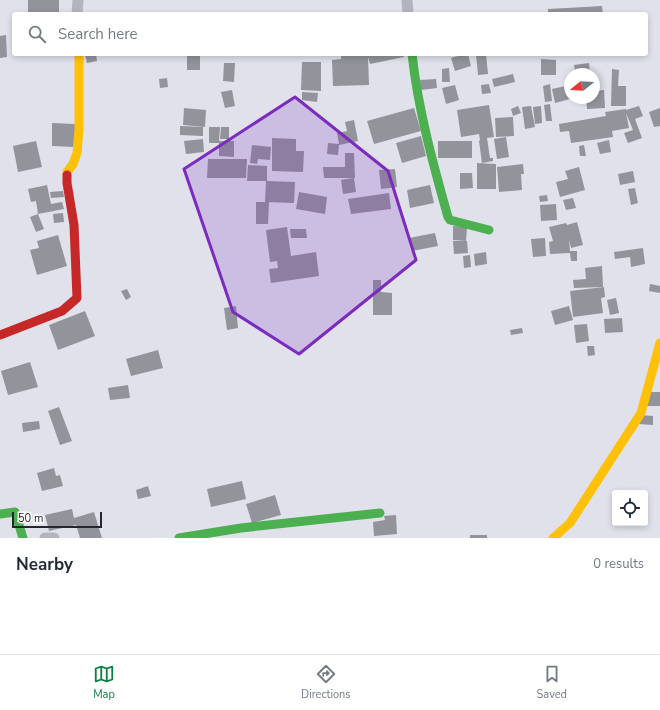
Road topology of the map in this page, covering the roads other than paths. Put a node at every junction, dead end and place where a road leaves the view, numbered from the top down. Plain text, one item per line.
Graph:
1 (78, 0) edge
2 (407, 0) edge
3 (77, 12) edge
4 (408, 12) edge
5 (79, 56) edge
6 (412, 56) edge
7 (489, 230) dead end
8 (0, 335) edge
9 (660, 346) edge
10 (380, 513) dead end
11 (0, 514) edge
12 (23, 538) edge
13 (45, 538) edge
14 (54, 538) edge
15 (179, 538) edge
16 (553, 538) edge

1 - 3 street
2 - 4 street
5 - 8 street
6 - 7 street
9 - 16 street
10 - 15 street
11 - 12 street
13 - 14 street

